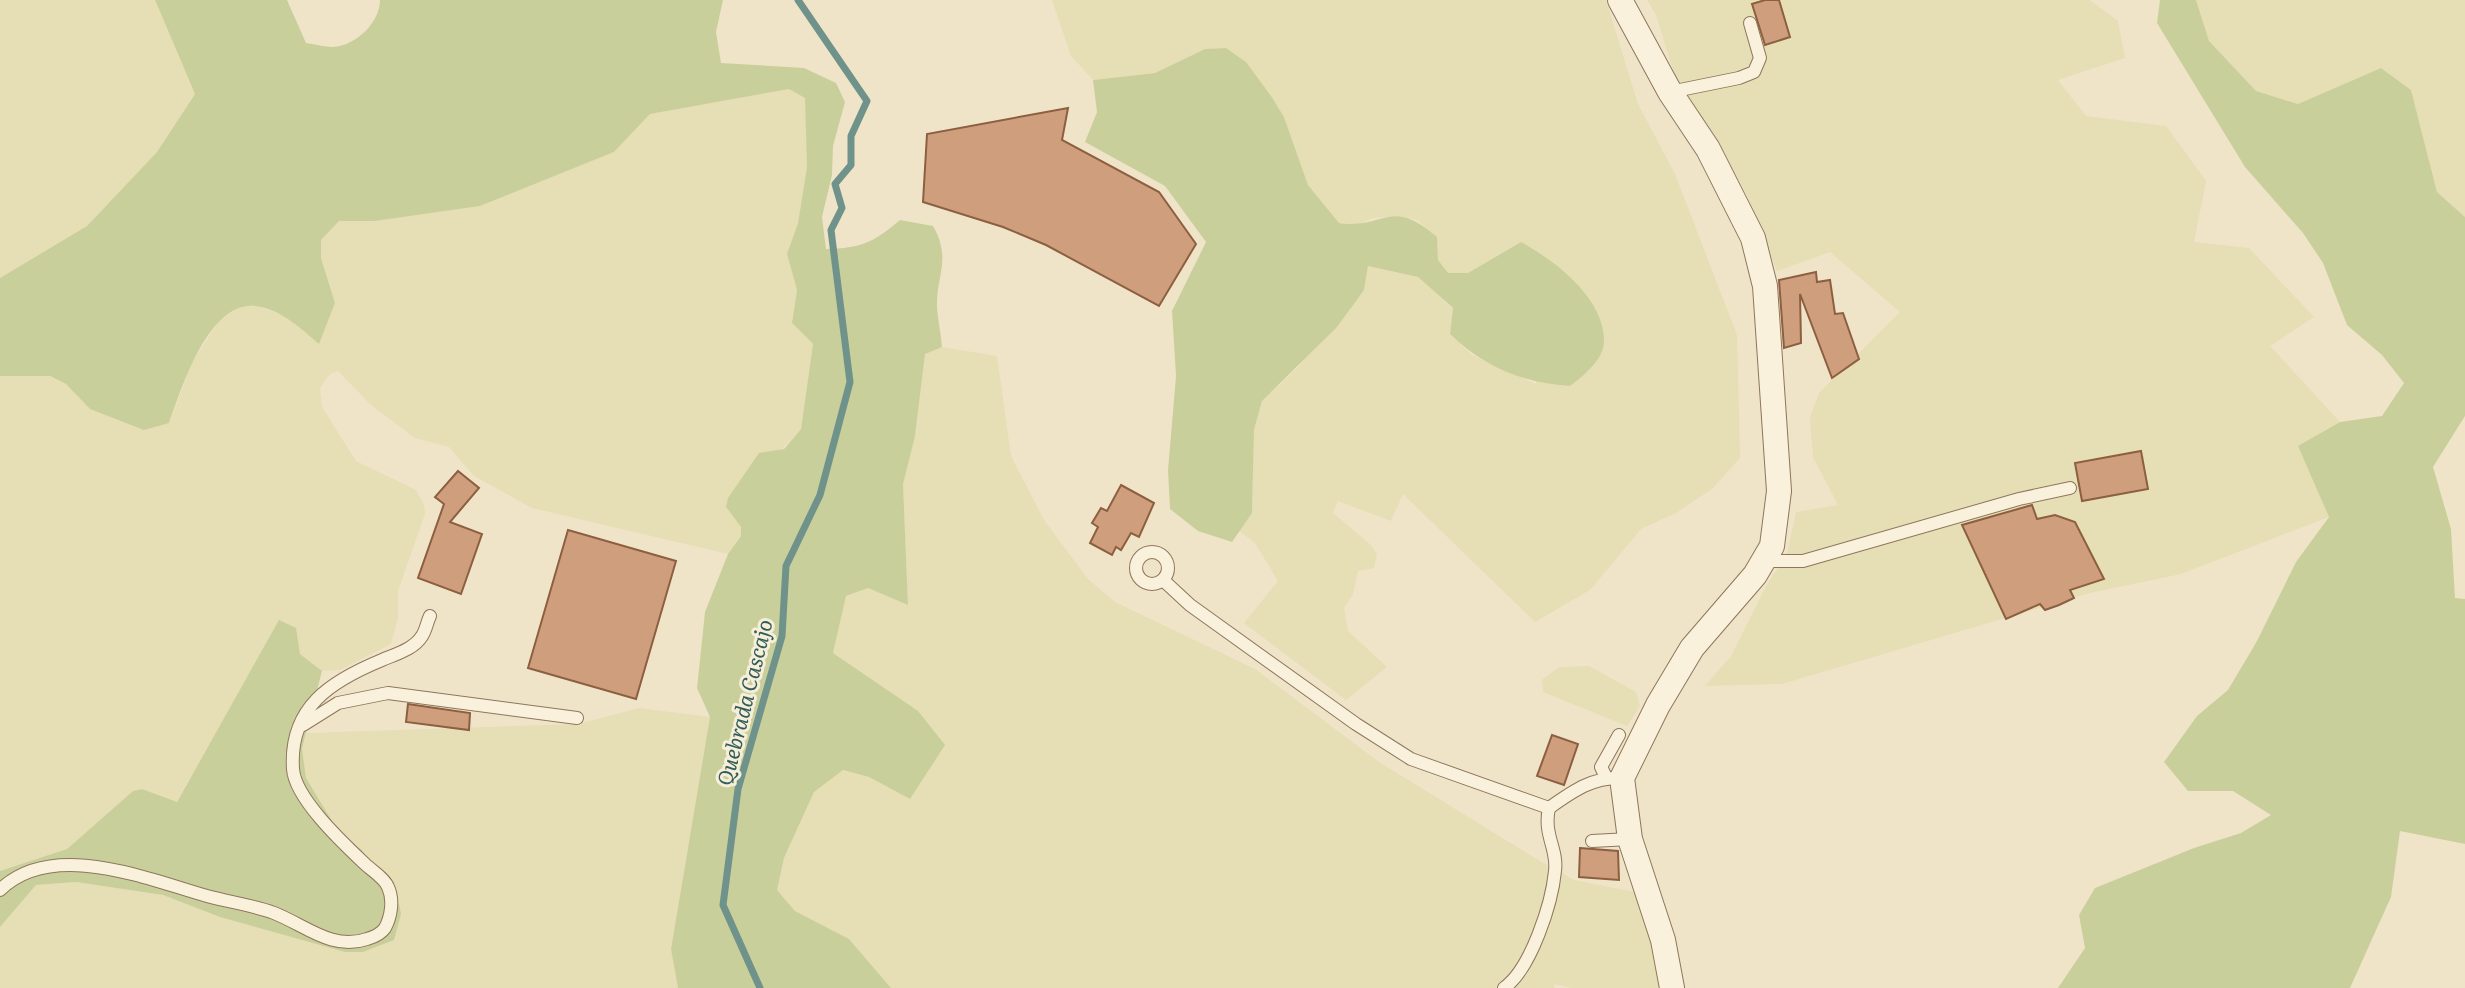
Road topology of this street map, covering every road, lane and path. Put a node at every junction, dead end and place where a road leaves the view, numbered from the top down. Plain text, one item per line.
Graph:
1 (1620, 0) edge
2 (1750, 23) dead end
3 (1670, 92) junction
4 (2070, 488) dead end
5 (1763, 561) junction
6 (1163, 580) dead end
7 (430, 616) dead end
8 (576, 718) dead end
9 (300, 727) junction
10 (1619, 735) dead end
11 (1614, 778) junction
12 (1549, 808) junction
13 (1630, 839) junction
14 (1592, 841) dead end
15 (0, 890) edge
16 (1504, 988) edge
17 (1672, 988) edge

1 - 3 street
2 - 3 lane
3 - 5 street
4 - 5 lane
5 - 11 street
6 - 12 lane
7 - 9 lane
8 - 9 lane
9 - 15 lane
10 - 11 lane
11 - 12 lane
11 - 13 street
12 - 16 lane
13 - 14 lane
13 - 17 street

